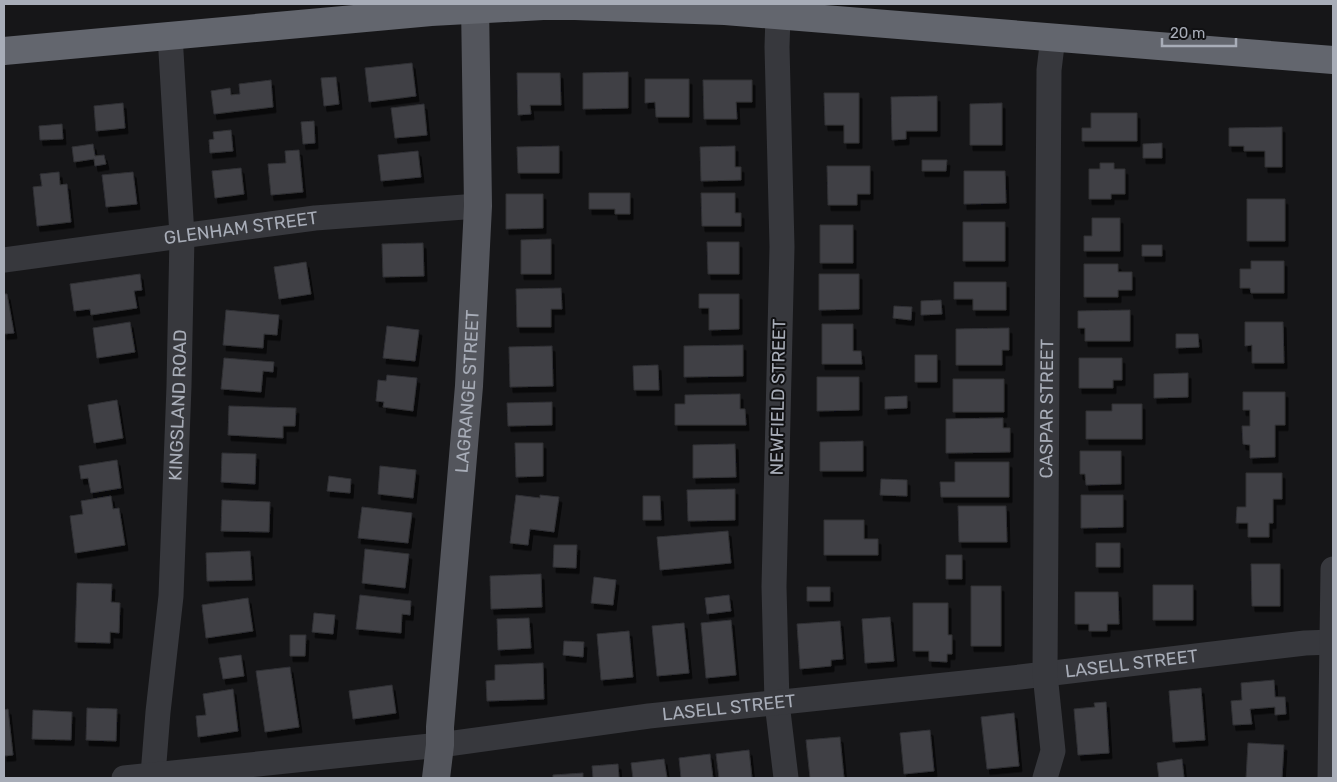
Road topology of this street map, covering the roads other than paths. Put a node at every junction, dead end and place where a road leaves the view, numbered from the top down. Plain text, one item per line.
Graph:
1 (475, 6) edge
2 (778, 15) junction
3 (170, 35) junction
4 (1053, 37) junction
5 (4, 51) edge
6 (1333, 60) edge
7 (478, 206) junction
8 (182, 236) junction
9 (4, 260) edge
10 (1333, 569) edge
11 (1332, 642) edge
12 (1045, 674) junction
13 (778, 703) junction
14 (440, 745) junction
15 (153, 775) junction
16 (124, 778) edge
17 (436, 778) edge
18 (786, 778) edge
19 (1045, 778) edge
20 (1330, 778) edge

1 - 2 highway
1 - 3 highway
1 - 7 main road, LAGRANGE STREET
2 - 4 highway
2 - 13 street, NEWFIELD STREET
3 - 5 highway
3 - 8 street, KINGSLAND ROAD
4 - 6 highway
4 - 12 street, CASPAR STREET
7 - 8 street, GLENHAM STREET
7 - 14 main road, LAGRANGE STREET
8 - 9 street, GLENHAM STREET
8 - 15 street, KINGSLAND ROAD
10 - 11 street
11 - 12 street, LASELL STREET
11 - 20 street
12 - 13 street, LASELL STREET
12 - 19 street, CASPAR STREET
13 - 14 street, LASELL STREET
13 - 18 street, NEWFIELD STREET
14 - 15 street, LASELL STREET
14 - 17 main road, LAGRANGE STREET
15 - 16 street, LASELL STREET

